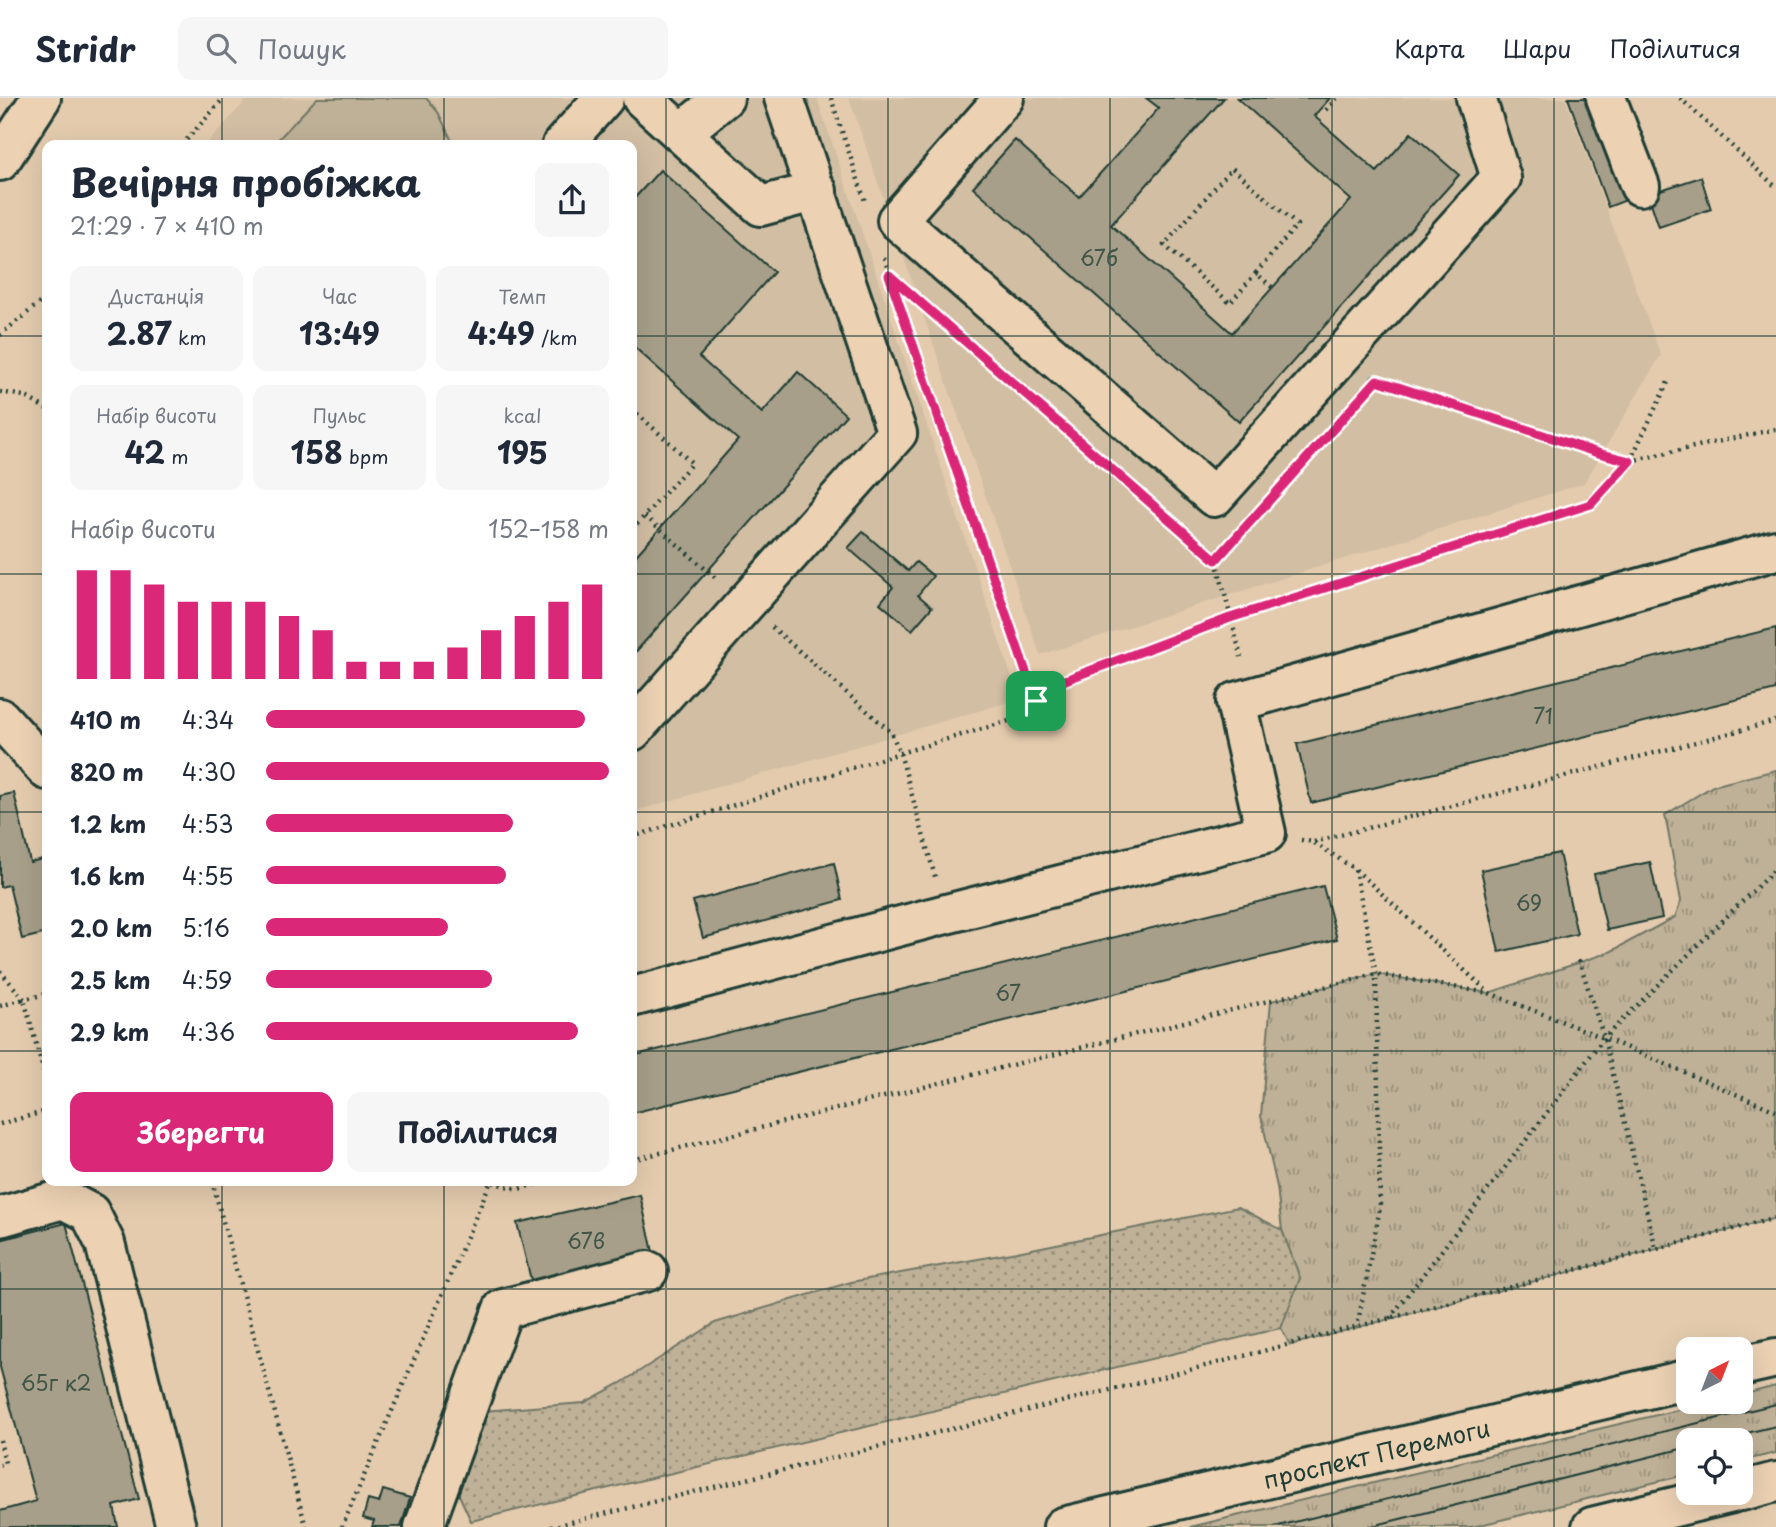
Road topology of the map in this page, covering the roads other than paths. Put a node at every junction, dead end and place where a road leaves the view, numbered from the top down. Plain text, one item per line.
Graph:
1 (41, 98) edge
2 (604, 98) edge
3 (642, 98) edge
4 (724, 98) edge
5 (784, 98) edge
6 (1004, 98) edge
7 (1476, 98) edge
8 (1606, 98) edge
9 (681, 133) junction
10 (566, 140) edge
11 (0, 161) edge
12 (1640, 186) dead end
13 (817, 191) junction
14 (1776, 550) edge
15 (0, 718) edge
16 (637, 725) edge
17 (42, 764) edge
18 (637, 996) edge
19 (0, 1217) edge
20 (648, 1271) dead end
21 (1776, 1358) edge
22 (1754, 1363) edge
23 (1676, 1382) edge
24 (1776, 1482) edge
25 (1753, 1488) edge
26 (1683, 1505) edge
27 (176, 1527) edge
28 (424, 1527) edge
29 (1063, 1527) edge
30 (1592, 1527) edge

1 - 11 main road
2 - 10 main road
3 - 9 main road
4 - 9 main road
5 - 13 main road
6 - 7 main road
8 - 12 main road
9 - 13 main road
13 - 16 main road
14 - 18 main road
15 - 17 main road
19 - 27 main road
20 - 28 main road
21 - 22 main road
23 - 29 main road, проспект Перемоги
24 - 25 main road
26 - 30 main road

